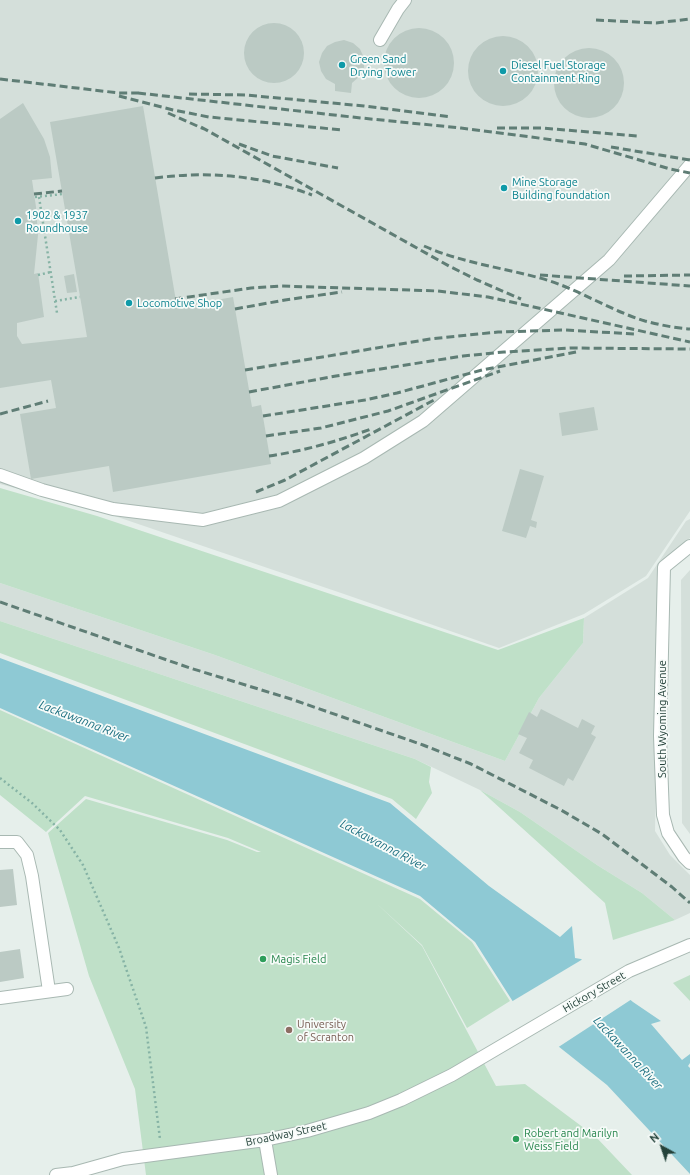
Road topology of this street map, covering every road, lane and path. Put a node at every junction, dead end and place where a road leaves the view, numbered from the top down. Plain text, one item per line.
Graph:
1 (405, 0) edge
2 (380, 40) dead end
3 (690, 165) edge
4 (63, 194) dead end
5 (35, 197) dead end
6 (39, 197) junction
7 (51, 272) junction
8 (38, 274) dead end
9 (80, 297) dead end
10 (56, 301) junction
11 (57, 313) dead end
12 (0, 475) edge
13 (690, 546) edge
14 (0, 778) edge
15 (0, 842) edge
16 (690, 863) edge
17 (690, 945) edge
18 (67, 989) dead end
19 (49, 991) junction
20 (0, 998) edge
21 (501, 1046) joint
22 (160, 1135) dead end
23 (265, 1140) junction
24 (73, 1174) edge
25 (56, 1175) edge
26 (272, 1175) edge

1 - 2 street
3 - 12 street
4 - 6 path
5 - 6 path
6 - 7 path
7 - 8 path
7 - 10 path
9 - 10 path
10 - 11 path
13 - 16 street, South Wyoming Avenue
14 - 22 path
15 - 19 street
17 - 21 street, Hickory Street
18 - 19 street
19 - 20 street
21 - 23 street, Broadway Street
23 - 24 street, Broadway Street
23 - 26 street
24 - 25 street, Broadway Street

